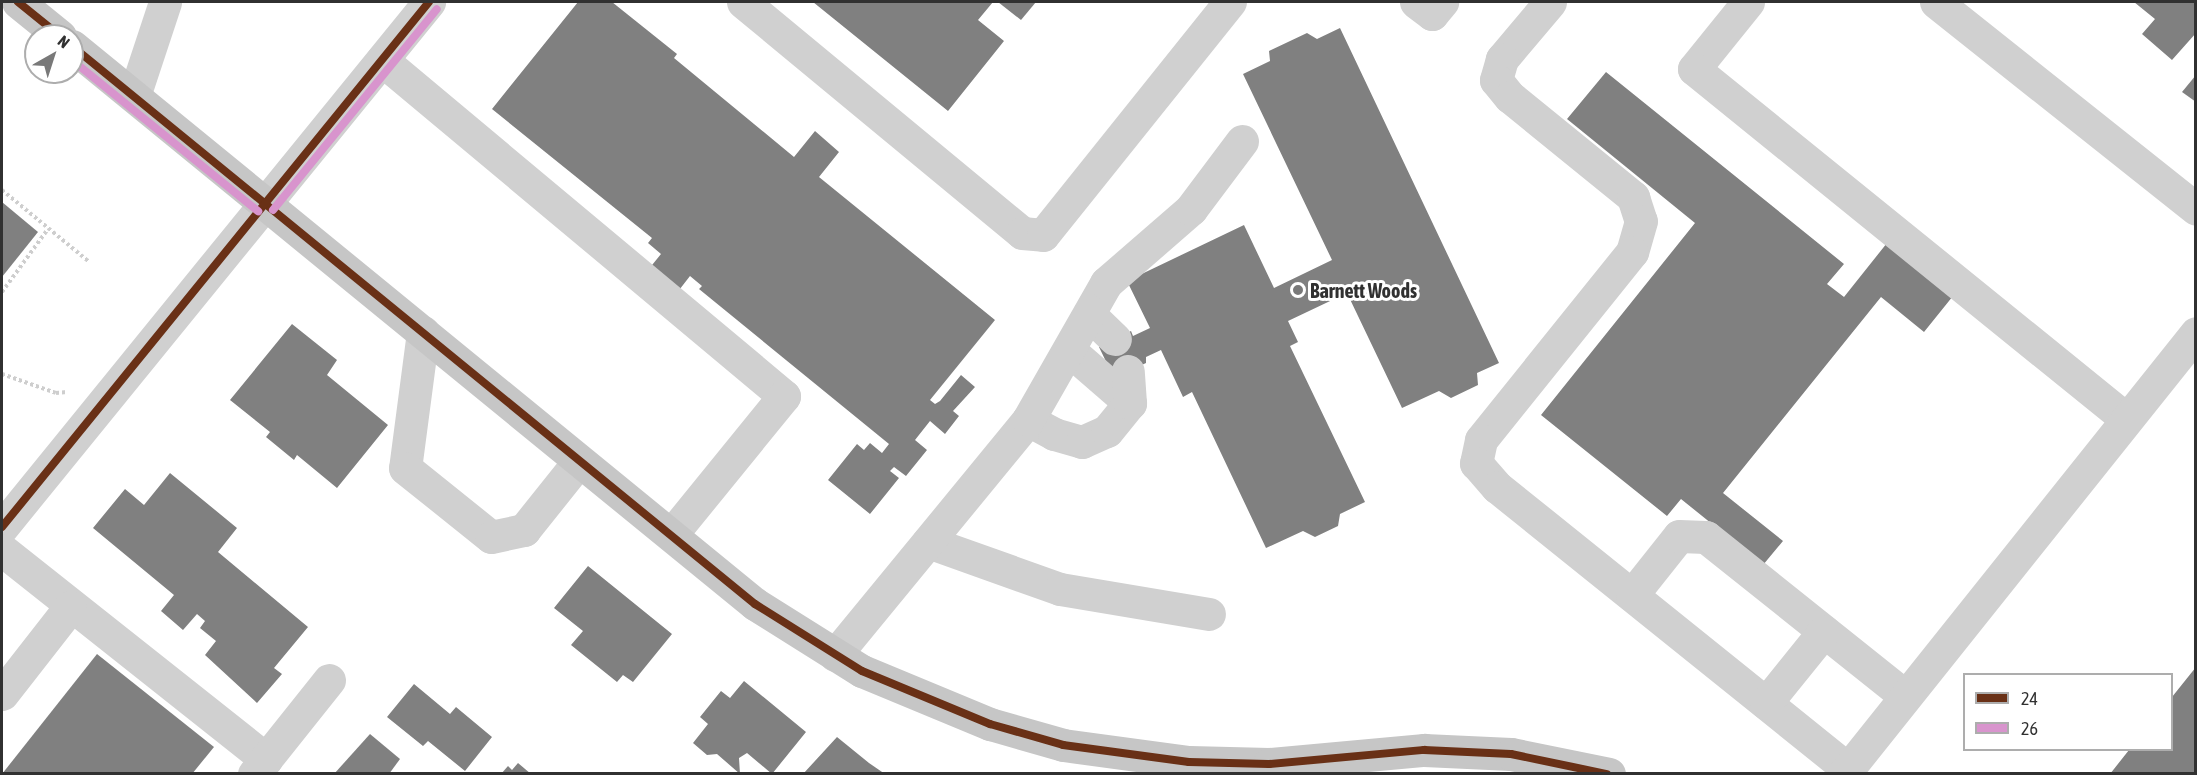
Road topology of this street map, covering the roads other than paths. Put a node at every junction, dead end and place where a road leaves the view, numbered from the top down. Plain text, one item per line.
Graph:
1 (18, 2) edge
2 (165, 2) edge
3 (429, 2) edge
4 (743, 2) edge
5 (1230, 2) edge
6 (1416, 2) edge
7 (1442, 2) edge
8 (1550, 2) edge
9 (1748, 2) edge
10 (1936, 2) edge
11 (45, 24) edge
12 (84, 56) edge
13 (382, 60) junction
14 (134, 96) junction
15 (1242, 141) dead end
16 (264, 203) junction
17 (2196, 209) edge
18 (1089, 314) junction
19 (423, 332) junction
20 (2196, 333) edge
21 (1115, 339) dead end
22 (1069, 350) junction
23 (2125, 418) junction
24 (1028, 420) junction
25 (579, 461) junction
26 (2, 527) edge
27 (671, 535) junction
28 (928, 542) junction
29 (2, 550) edge
30 (1632, 595) junction
31 (70, 607) junction
32 (1209, 614) dead end
33 (1824, 631) junction
34 (834, 655) junction
35 (329, 680) dead end
36 (2, 694) edge
37 (1905, 696) junction
38 (1766, 703) junction
39 (260, 766) edge
40 (1846, 771) edge
41 (1609, 774) edge

1 - 11 main road
2 - 14 street
3 - 13 street
4 - 5 street
6 - 7 street
8 - 30 street
9 - 23 street
10 - 17 street
12 - 14 main road
13 - 16 street
13 - 27 street
14 - 16 main road
15 - 18 street
16 - 19 main road
16 - 26 street
18 - 21 street
18 - 22 street
19 - 25 main road
19 - 25 street
20 - 23 street
22 - 24 street
22 - 24 street
23 - 37 street
24 - 28 street
25 - 27 main road
27 - 34 main road
28 - 32 street
28 - 34 street
29 - 31 street
30 - 33 street
30 - 38 street
31 - 36 street
31 - 39 street
33 - 37 street
33 - 38 street
34 - 41 main road
35 - 39 street
37 - 40 street
38 - 40 street

